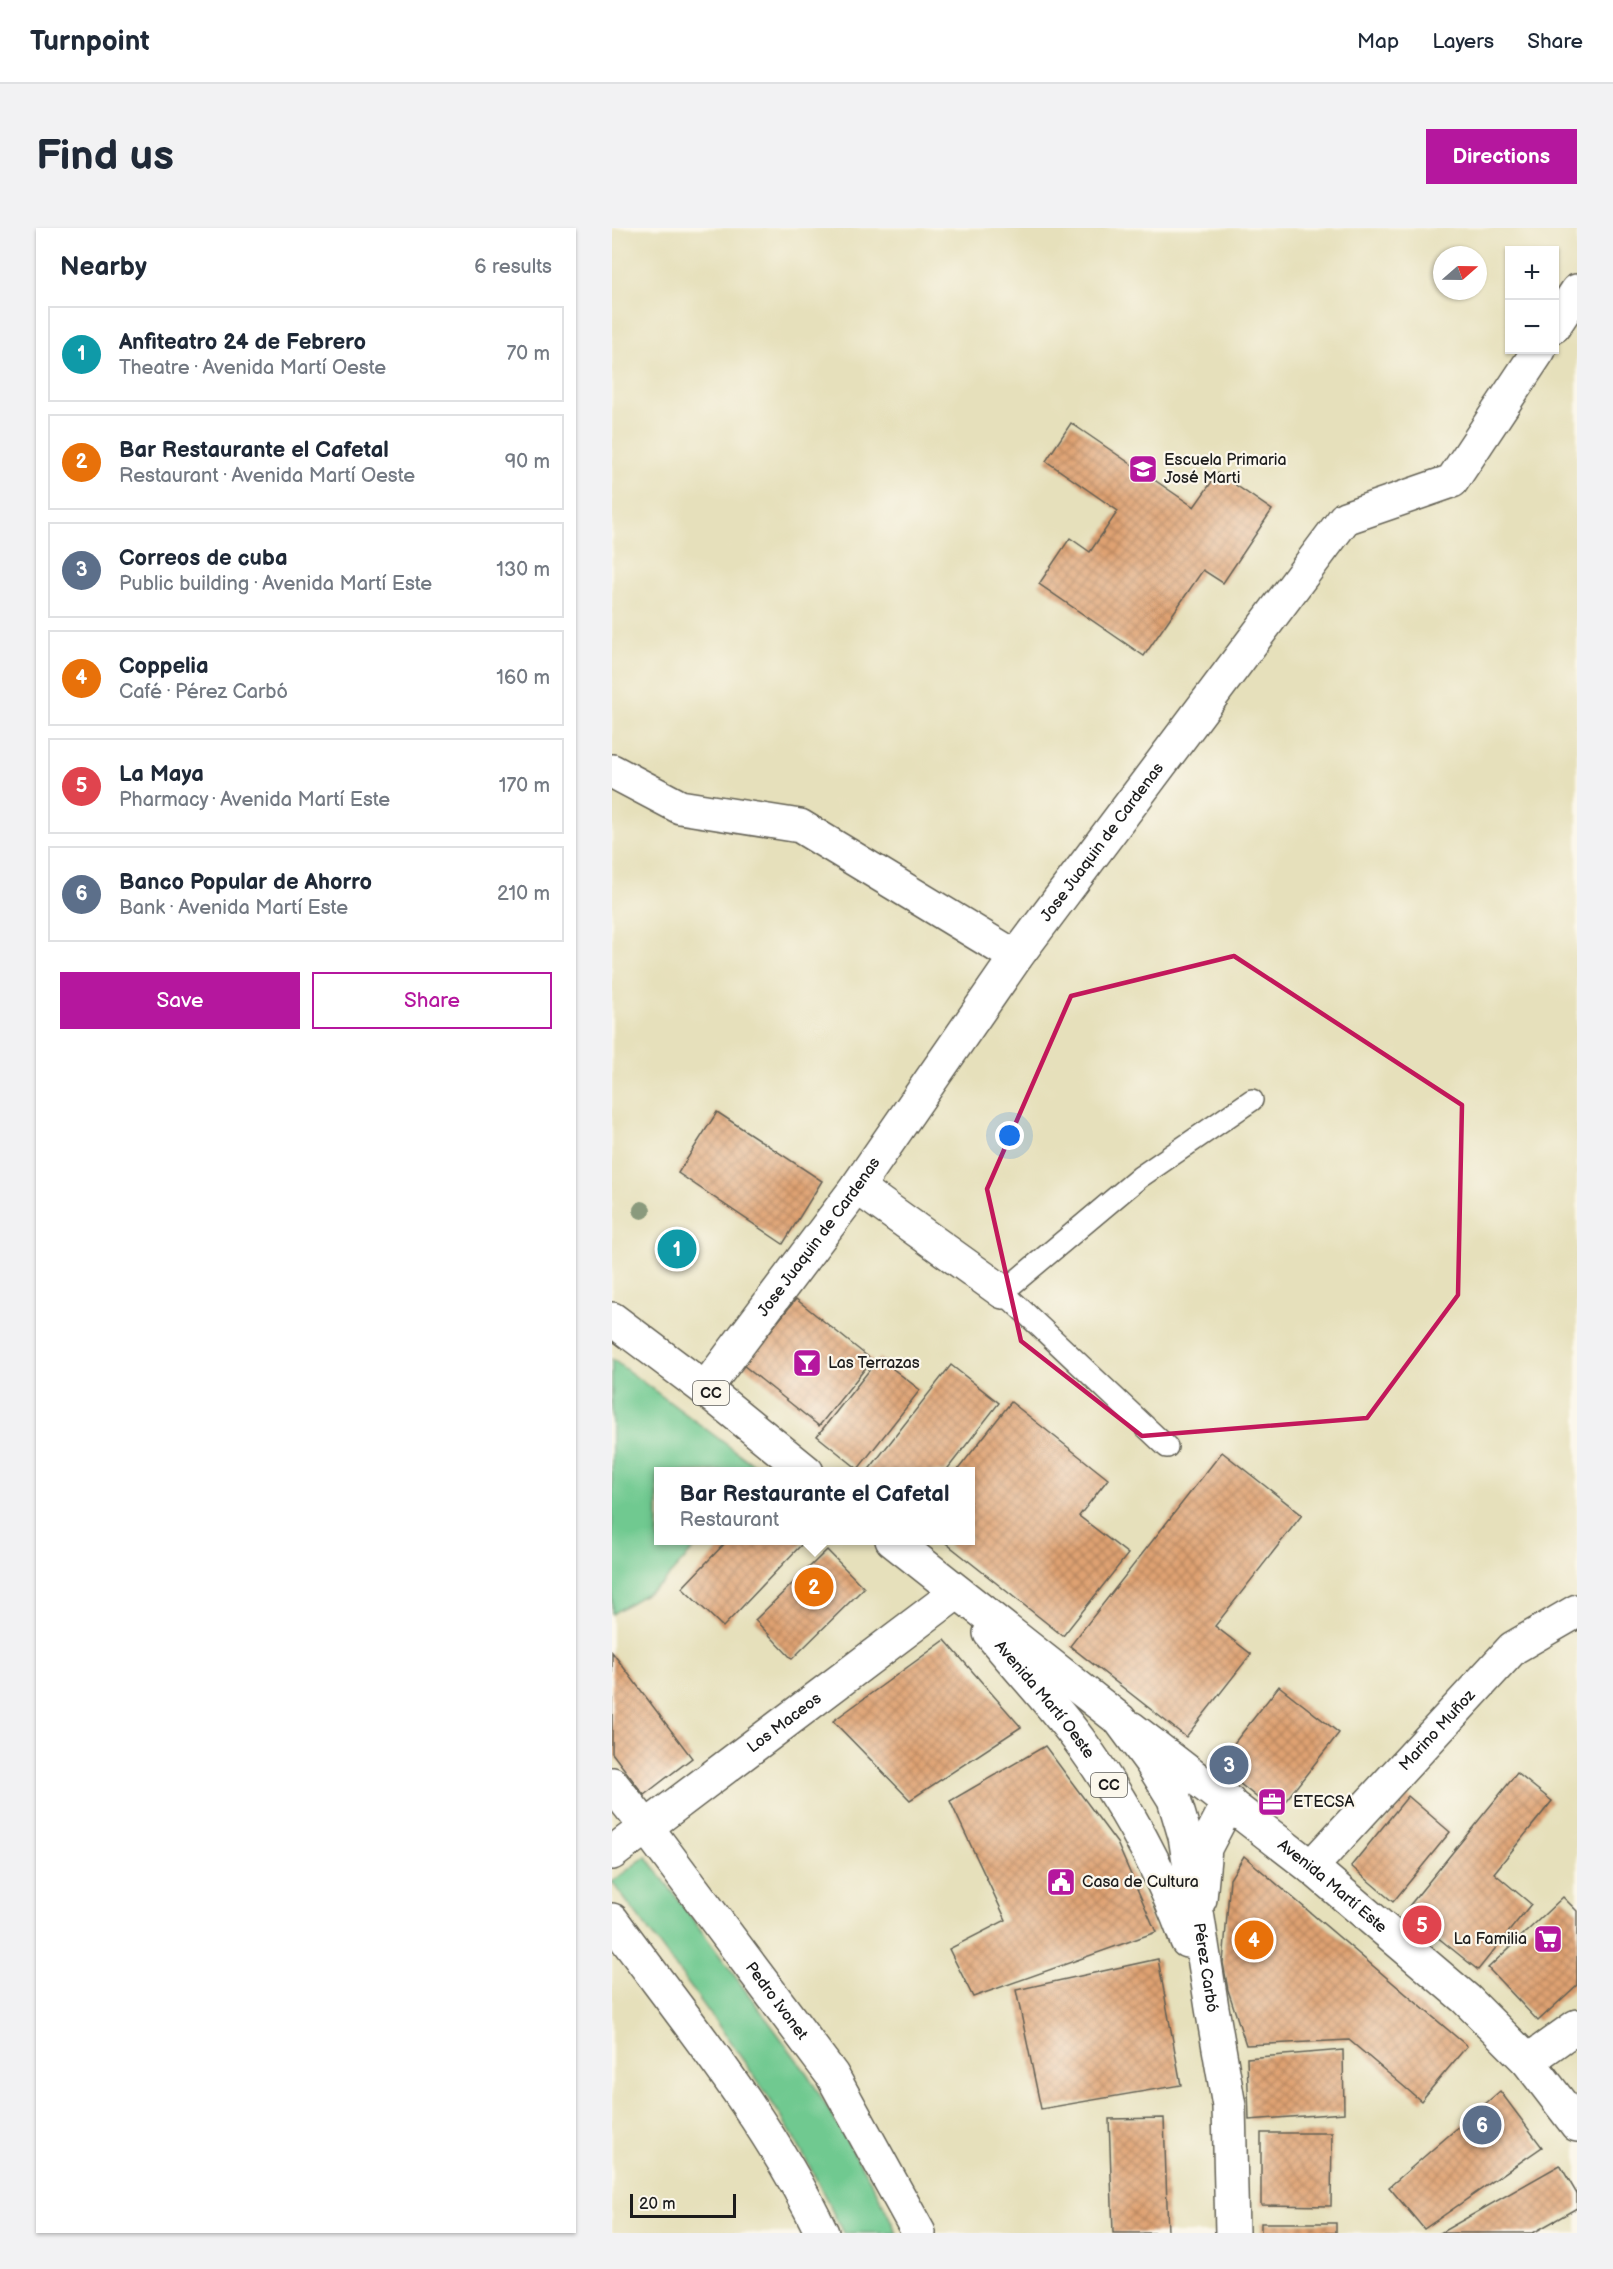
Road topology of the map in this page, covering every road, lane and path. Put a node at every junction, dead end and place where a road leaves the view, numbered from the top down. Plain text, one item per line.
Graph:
1 (1577, 291) edge
2 (1559, 318) edge
3 (1536, 354) edge
4 (612, 771) edge
5 (1016, 957) junction
6 (1252, 1100) dead end
7 (856, 1187) junction
8 (1003, 1292) junction
9 (612, 1320) edge
10 (705, 1389) junction
11 (1167, 1447) dead end
12 (801, 1467) edge
13 (898, 1545) edge
14 (956, 1593) junction
15 (1577, 1611) edge
16 (1120, 1720) junction
17 (612, 1784) edge
18 (1229, 1802) junction
19 (646, 1828) junction
20 (612, 1853) edge
21 (1311, 1867) junction
22 (1198, 1916) junction
23 (612, 1920) edge
24 (1212, 2008) junction
25 (1577, 2026) edge
26 (1528, 2061) junction
27 (1577, 2126) edge
28 (822, 2233) edge
29 (919, 2233) edge
30 (1232, 2233) edge

1 - 2 main road
3 - 5 main road, Jose Juaquin de Cardenas
4 - 5 main road
5 - 7 main road, Jose Juaquin de Cardenas
6 - 8 lane
7 - 8 main road
7 - 10 main road, Jose Juaquin de Cardenas
8 - 11 lane
9 - 10 main road, CC
10 - 12 main road, CC
13 - 14 main road, Avenida Martí Oeste / CC
14 - 16 main road, Avenida Martí Oeste / CC
14 - 19 main road, Los Maceos
14 - 24 main road, Avenida Martí Oeste / CC
15 - 21 main road, Marino Muñoz
16 - 18 main road, Avenida Martí Este
16 - 22 main road, Pérez Carbó / CC
17 - 19 main road, Pedro Ivonet
18 - 21 main road, Avenida Martí Este
18 - 22 main road
19 - 20 main road, Los Maceos
19 - 29 main road, Pedro Ivonet
21 - 26 main road, Avenida Martí Este
22 - 24 main road, Pérez Carbó / CC
23 - 28 main road
24 - 30 main road, Pérez Carbó / CC
25 - 26 main road
26 - 27 main road, Avenida Martí Este

